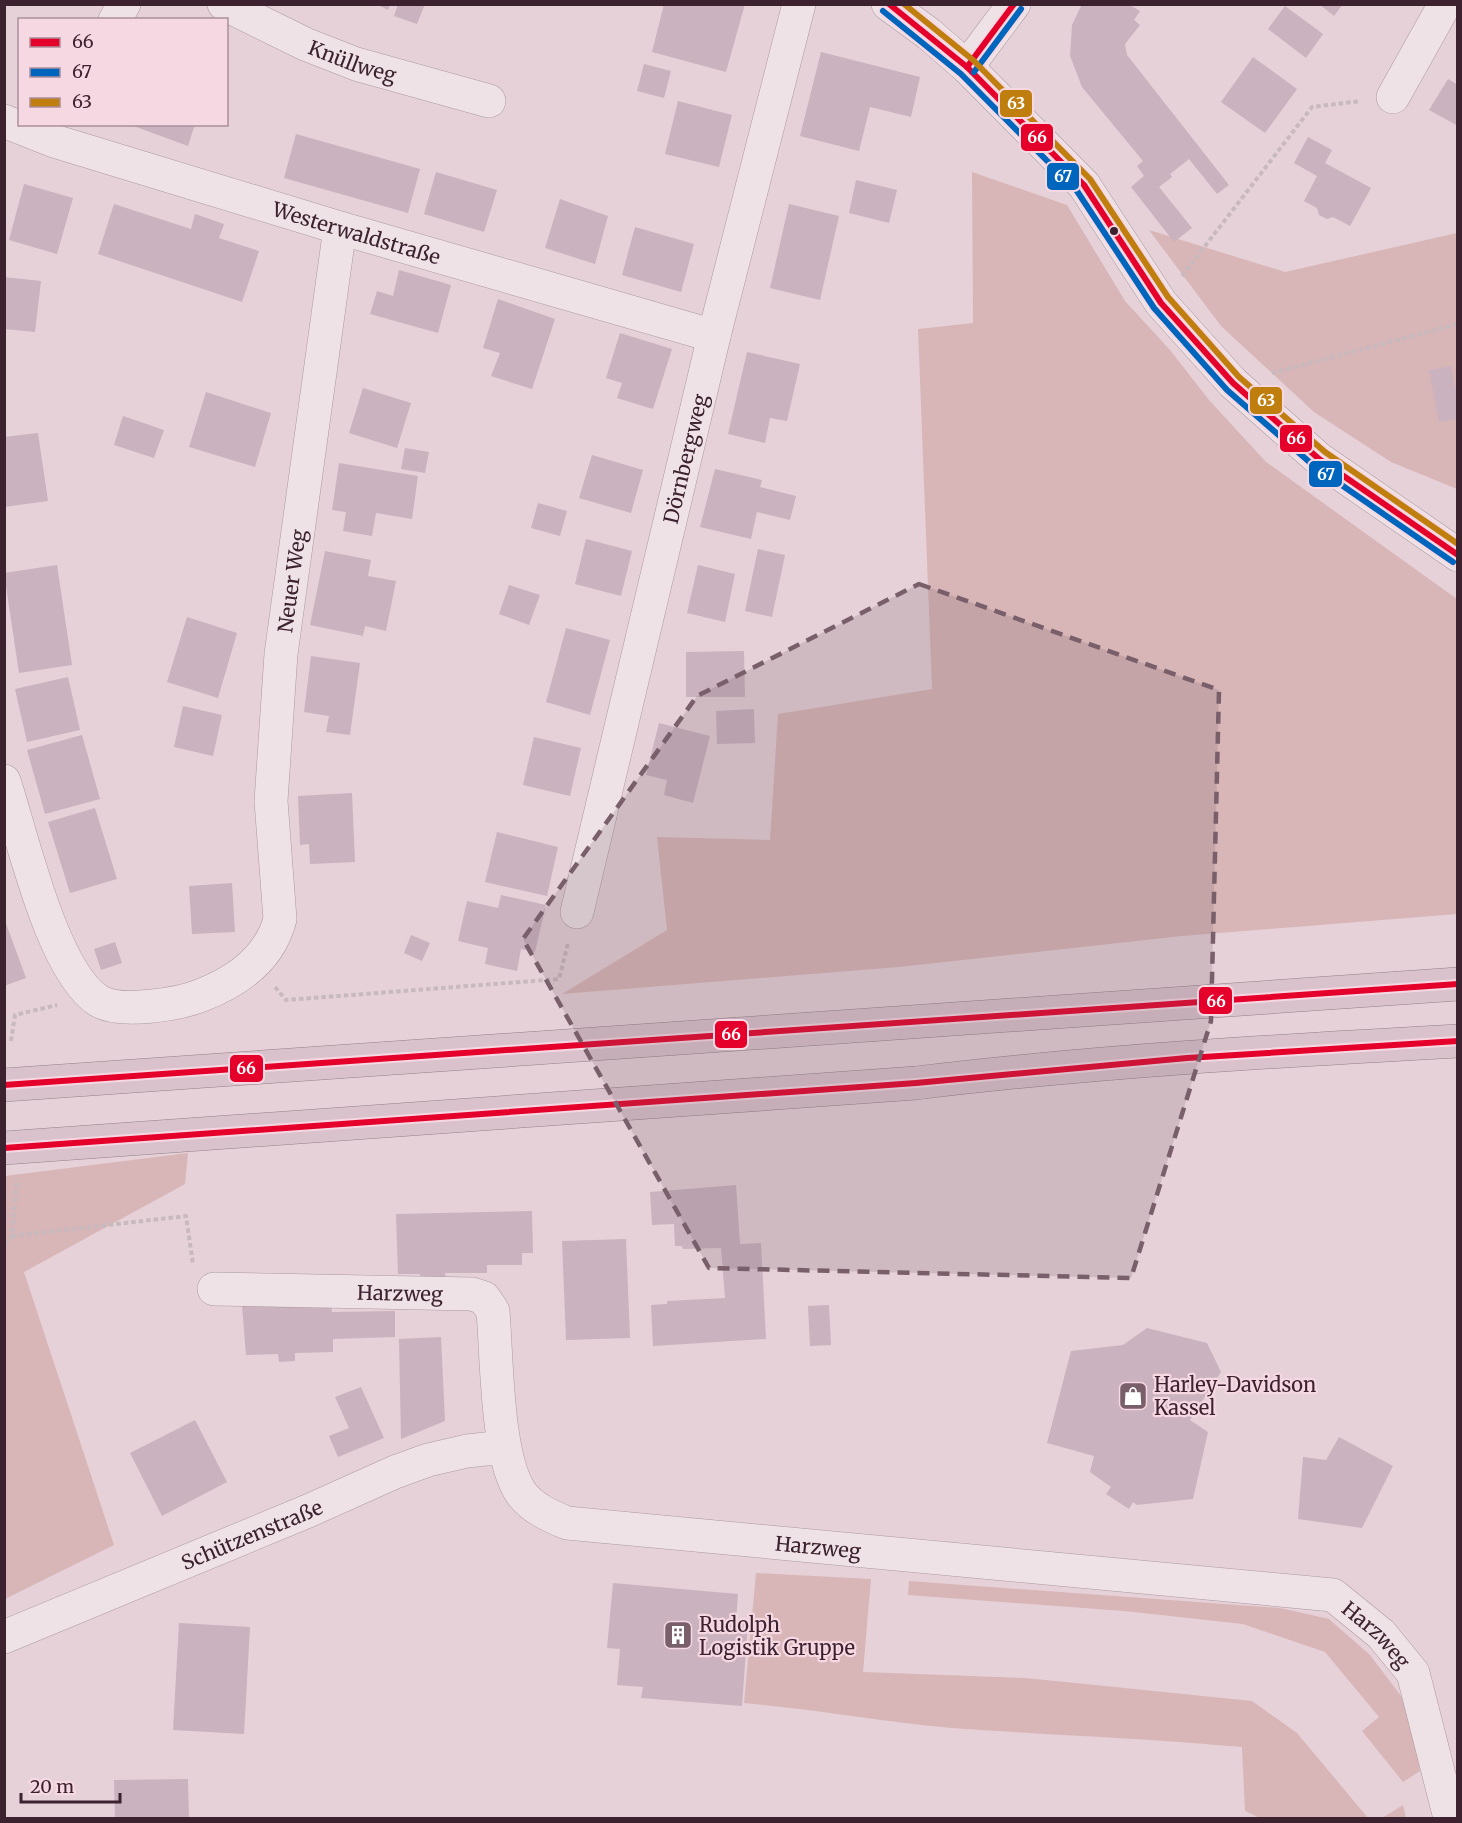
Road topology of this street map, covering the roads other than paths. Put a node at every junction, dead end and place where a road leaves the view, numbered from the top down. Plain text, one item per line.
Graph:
1 (124, 4) edge
2 (224, 4) edge
3 (799, 4) edge
4 (888, 4) edge
5 (1014, 4) edge
6 (1445, 4) edge
7 (116, 18) edge
8 (968, 67) junction
9 (1393, 97) road end
10 (489, 100) dead end
11 (26, 126) edge
12 (57, 133) edge
13 (340, 228) junction
14 (714, 336) junction
15 (1442, 537) edge
16 (1458, 555) edge
17 (4, 781) edge
18 (576, 912) road end
19 (1458, 984) edge
20 (1458, 1041) edge
21 (4, 1085) edge
22 (11, 1162) edge
23 (214, 1289) road end
24 (504, 1447) junction
25 (4, 1637) edge
26 (1450, 1818) edge

1 - 7 street
2 - 10 street, Knüllweg
3 - 14 street, Dörnbergweg
4 - 8 street
5 - 8 street
6 - 9 street
8 - 15 street
11 - 12 street, Westerwaldstraße
12 - 13 street, Westerwaldstraße
13 - 14 street, Westerwaldstraße
13 - 17 street, Neuer Weg
14 - 18 street, Dörnbergweg
15 - 16 street
19 - 21 highway
20 - 22 highway
23 - 24 street, Harzweg
24 - 25 street, Schützenstraße
24 - 26 street, Harzweg

